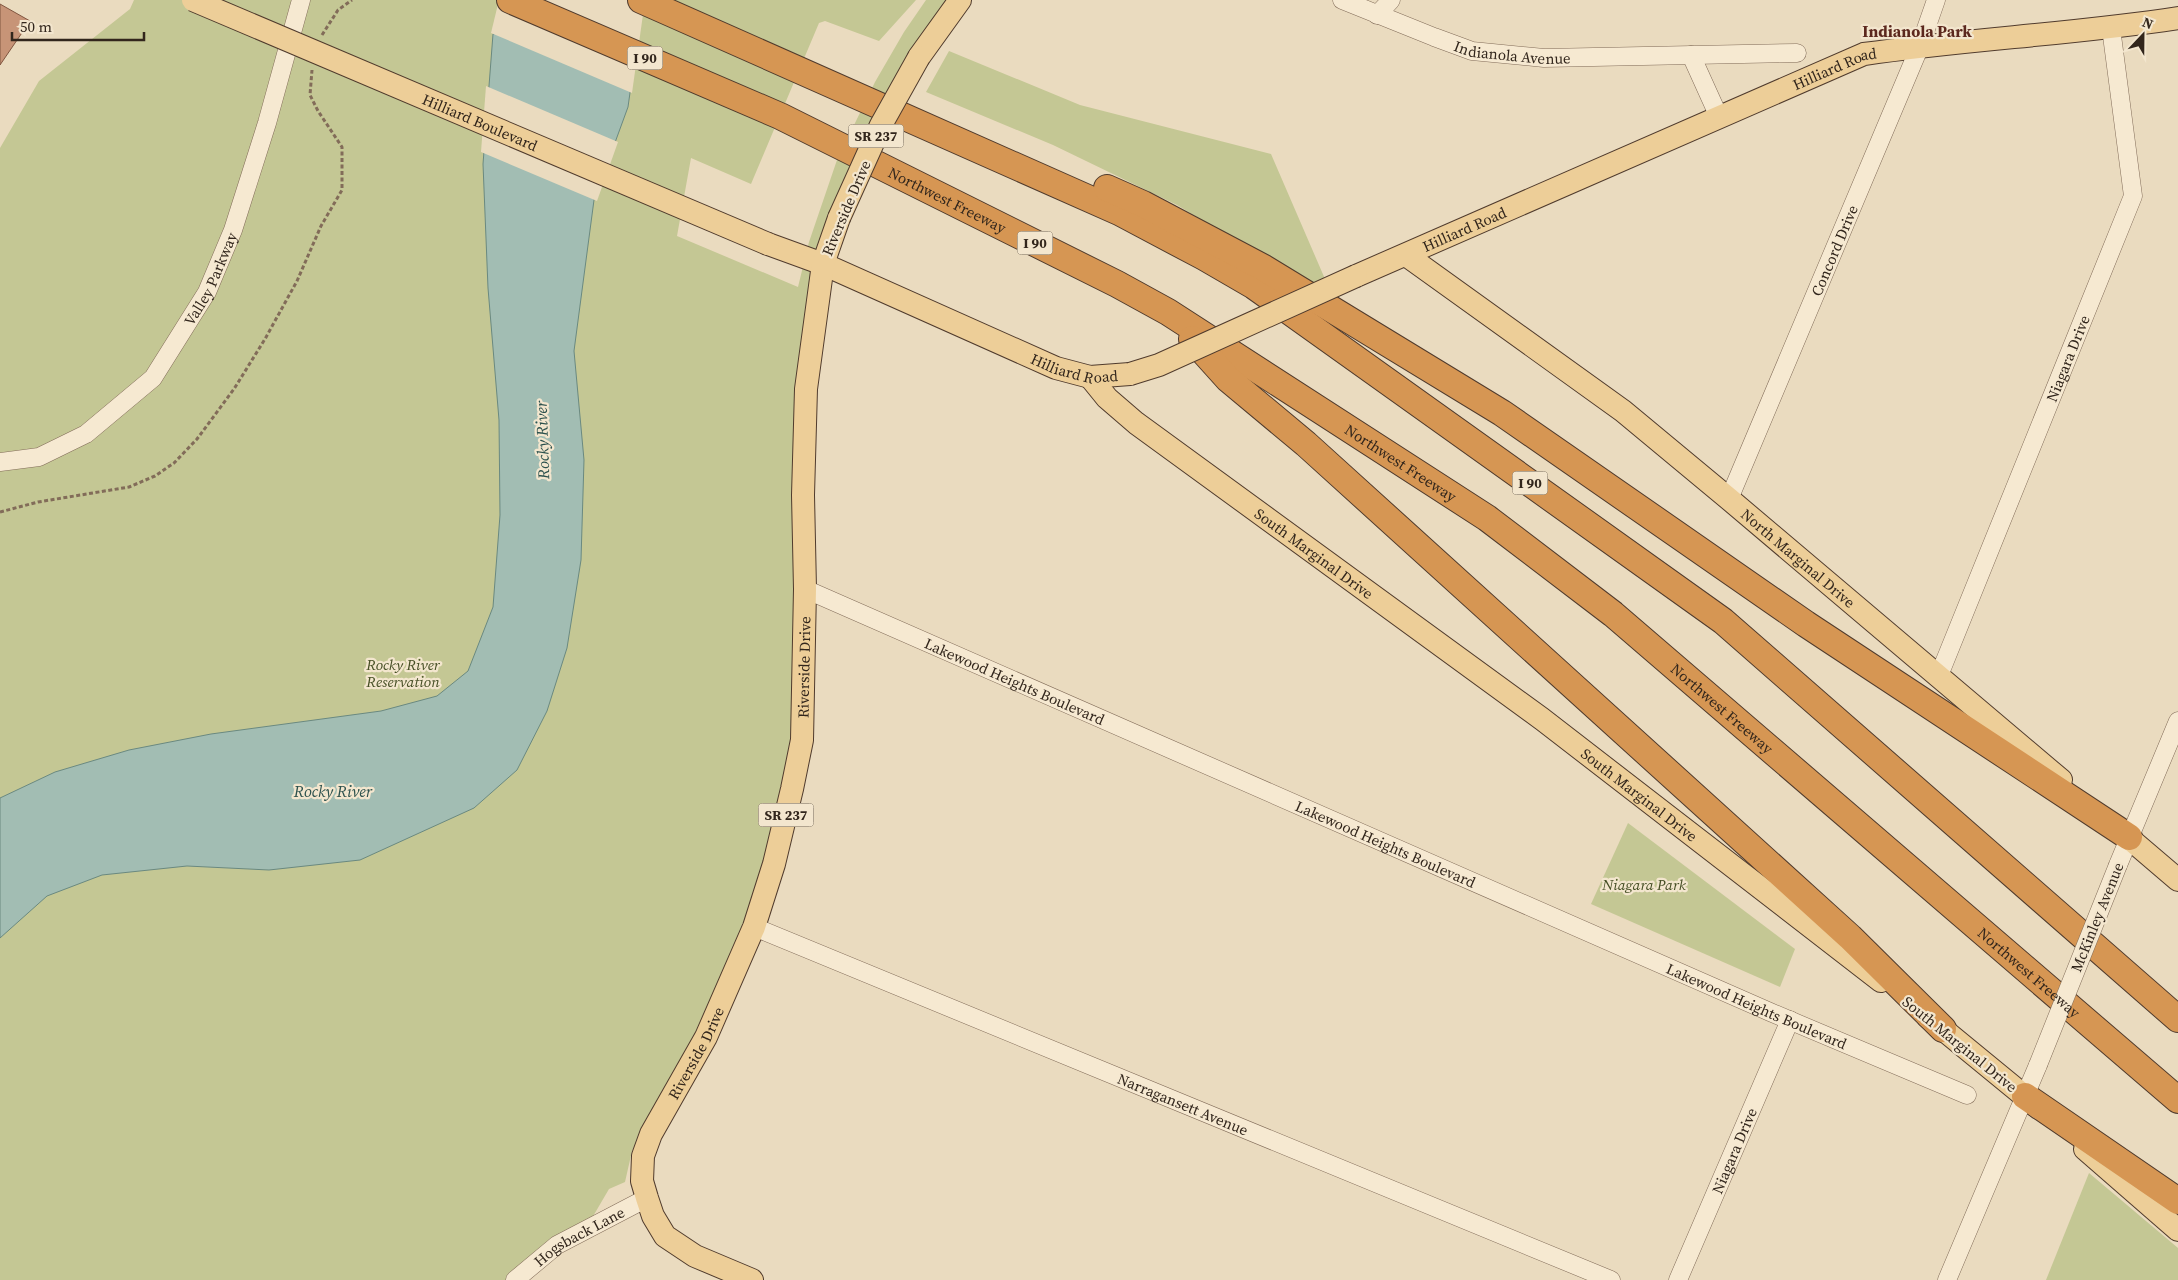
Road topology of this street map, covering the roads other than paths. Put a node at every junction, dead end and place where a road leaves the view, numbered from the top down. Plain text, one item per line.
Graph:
1 (193, 0) edge
2 (301, 0) edge
3 (510, 0) edge
4 (641, 0) edge
5 (960, 0) edge
6 (1342, 0) edge
7 (1392, 0) edge
8 (1936, 0) edge
9 (1378, 15) junction
10 (2178, 18) edge
11 (2111, 28) junction
12 (1920, 46) junction
13 (1797, 53) dead end
14 (1691, 55) junction
15 (841, 88) junction
16 (1719, 117) junction
17 (768, 244) joint
18 (1406, 255) junction
19 (823, 264) junction
20 (1168, 312) junction
21 (1090, 377) junction
22 (0, 462) edge
23 (1729, 499) junction
24 (805, 589) junction
25 (1938, 678) junction
26 (2178, 722) edge
27 (2129, 837) junction
28 (2178, 880) edge
29 (754, 927) junction
30 (1790, 1020) junction
31 (2178, 1020) edge
32 (1943, 1029) junction
33 (1967, 1095) dead end
34 (2024, 1096) junction
35 (2178, 1100) edge
36 (647, 1198) junction
37 (2178, 1201) edge
38 (2178, 1230) edge
39 (515, 1280) edge
40 (752, 1280) edge
41 (1611, 1280) edge
42 (1678, 1280) edge
43 (1947, 1280) edge

1 - 17 main road, Hilliard Boulevard, bridge
2 - 22 street, Valley Parkway
3 - 20 highway, Northwest Freeway / I 90
4 - 15 highway, I 90
5 - 19 main road, Riverside Drive / SR 237, bridge
6 - 9 street, Indianola Avenue
7 - 9 street
8 - 12 street, Concord Drive
9 - 14 street, Indianola Avenue
10 - 11 main road, Hilliard Road
11 - 12 main road, Hilliard Road
11 - 25 street, Niagara Drive
12 - 16 main road, Hilliard Road
12 - 23 street, Concord Drive
13 - 14 street, Indianola Avenue
14 - 16 street
15 - 27 highway
15 - 31 highway, I 90
16 - 18 main road, Hilliard Road
17 - 19 main road, Hilliard Road
18 - 21 main road, Hilliard Road, bridge
18 - 23 main road, North Marginal Drive
19 - 21 main road, Hilliard Road
19 - 24 main road, Riverside Drive / SR 237
20 - 32 highway
20 - 35 highway, Northwest Freeway / I 90
21 - 32 main road, South Marginal Drive
23 - 25 main road, North Marginal Drive
24 - 29 main road, Riverside Drive / SR 237
24 - 30 street, Lakewood Heights Boulevard
25 - 27 main road, North Marginal Drive
26 - 27 street, McKinley Avenue
27 - 28 main road, North Marginal Drive
27 - 34 street, McKinley Avenue, bridge
29 - 36 main road, Riverside Drive / SR 237
29 - 41 street, Narragansett Avenue
30 - 33 street, Lakewood Heights Boulevard
30 - 42 street, Niagara Drive
32 - 34 main road, South Marginal Drive
34 - 37 highway
34 - 38 main road, South Marginal Drive
34 - 43 street, McKinley Avenue
36 - 39 street, Hogsback Lane
36 - 40 main road, Riverside Drive / SR 237

